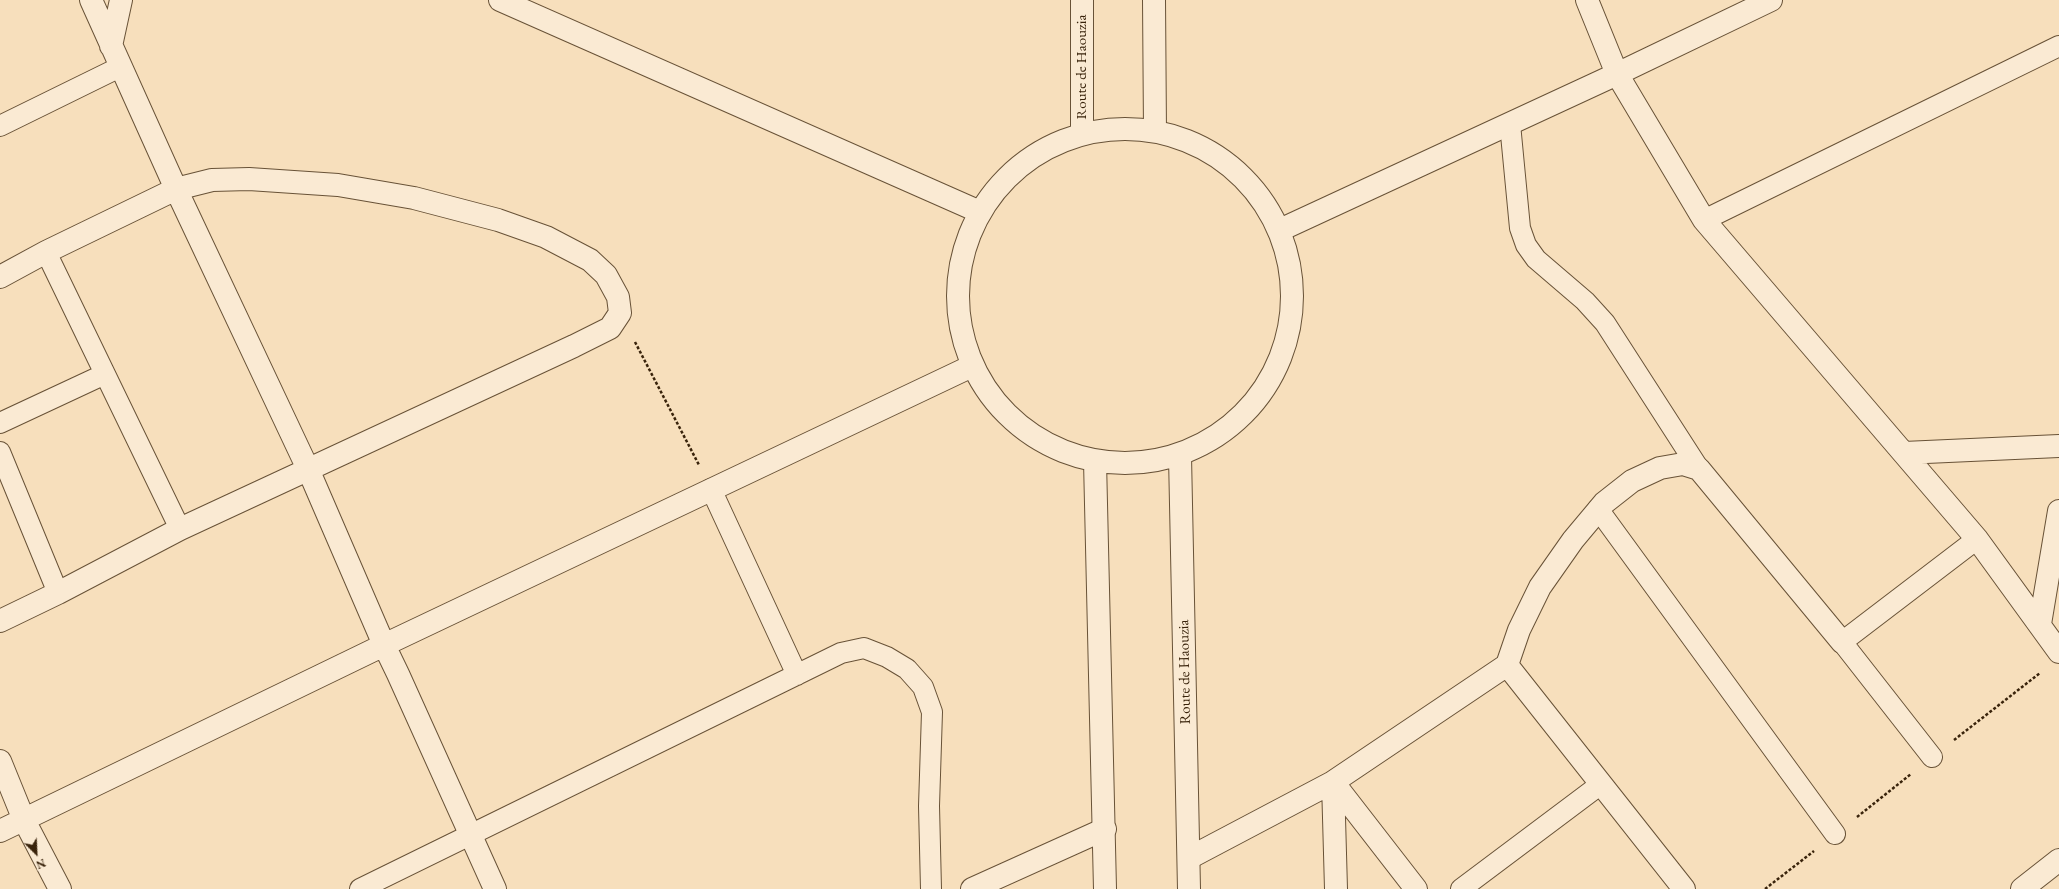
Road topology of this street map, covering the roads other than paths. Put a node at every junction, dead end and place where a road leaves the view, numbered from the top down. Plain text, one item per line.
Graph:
1 (90, 0) edge
2 (120, 0) edge
3 (500, 0) edge
4 (1082, 0) edge
5 (1154, 0) edge
6 (1587, 0) edge
7 (1771, 0) edge
8 (111, 46) junction
9 (2059, 46) edge
10 (120, 67) junction
11 (1617, 74) junction
12 (1510, 124) junction
13 (0, 126) edge
14 (1155, 131) junction
15 (1082, 134) junction
16 (176, 188) junction
17 (980, 212) junction
18 (1704, 220) junction
19 (1280, 230) junction
20 (46, 252) junction
21 (0, 278) edge
22 (972, 366) junction
23 (105, 374) junction
24 (0, 423) edge
25 (2059, 446) edge
26 (0, 452) edge
27 (1904, 453) junction
28 (1180, 456) junction
29 (1096, 461) junction
30 (308, 469) junction
31 (1700, 469) junction
32 (711, 489) junction
33 (1598, 509) junction
34 (2059, 511) edge
35 (180, 529) junction
36 (1977, 539) junction
37 (58, 593) junction
38 (0, 621) edge
39 (2040, 624) junction
40 (1842, 642) junction
41 (384, 645) junction
42 (2059, 652) edge
43 (1506, 664) junction
44 (797, 675) junction
45 (1932, 757) dead end
46 (0, 761) edge
47 (1333, 782) junction
48 (1601, 784) junction
49 (24, 820) junction
50 (1105, 829) junction
51 (0, 831) edge
52 (1835, 834) dead end
53 (470, 835) junction
54 (1189, 858) junction
55 (2059, 860) edge
56 (60, 889) edge
57 (360, 889) edge
58 (495, 889) edge
59 (932, 889) edge
60 (974, 889) edge
61 (1105, 889) edge
62 (1189, 889) edge
63 (1336, 889) edge
64 (1416, 889) edge
65 (1461, 889) edge
66 (1684, 889) edge
67 (2022, 889) edge

1 - 8 street
2 - 8 street
3 - 17 street
4 - 15 street, Route de Haouzia
5 - 14 street
6 - 11 street
7 - 11 street
8 - 10 street
9 - 18 lane
10 - 13 lane
10 - 16 street
11 - 12 street
11 - 18 street
12 - 19 street
12 - 31 lane
14 - 15 street
14 - 19 street
15 - 17 street
16 - 20 street
16 - 30 street
16 - 30 street
17 - 22 street
18 - 27 street
19 - 28 street
20 - 21 street
20 - 23 lane
22 - 29 street
22 - 32 street
23 - 24 lane
23 - 35 lane
25 - 27 street
26 - 37 lane
27 - 36 street
28 - 29 street
28 - 54 street, Route de Haouzia
29 - 50 street
30 - 35 street
30 - 41 street
31 - 33 street
31 - 40 street
32 - 41 street
32 - 44 lane
33 - 43 street
33 - 52 lane
34 - 39 street
35 - 37 street
36 - 39 street
36 - 40 lane
37 - 38 street
39 - 42 street
40 - 45 lane
41 - 49 street
41 - 53 street
43 - 47 street
43 - 48 street
44 - 53 lane
44 - 59 lane
46 - 49 street
47 - 54 street
47 - 63 street
47 - 64 street
48 - 65 lane
48 - 66 street
49 - 51 street
49 - 56 street
50 - 60 street
50 - 61 street
53 - 57 lane
53 - 58 street
54 - 62 street, Route de Haouzia
55 - 67 street

